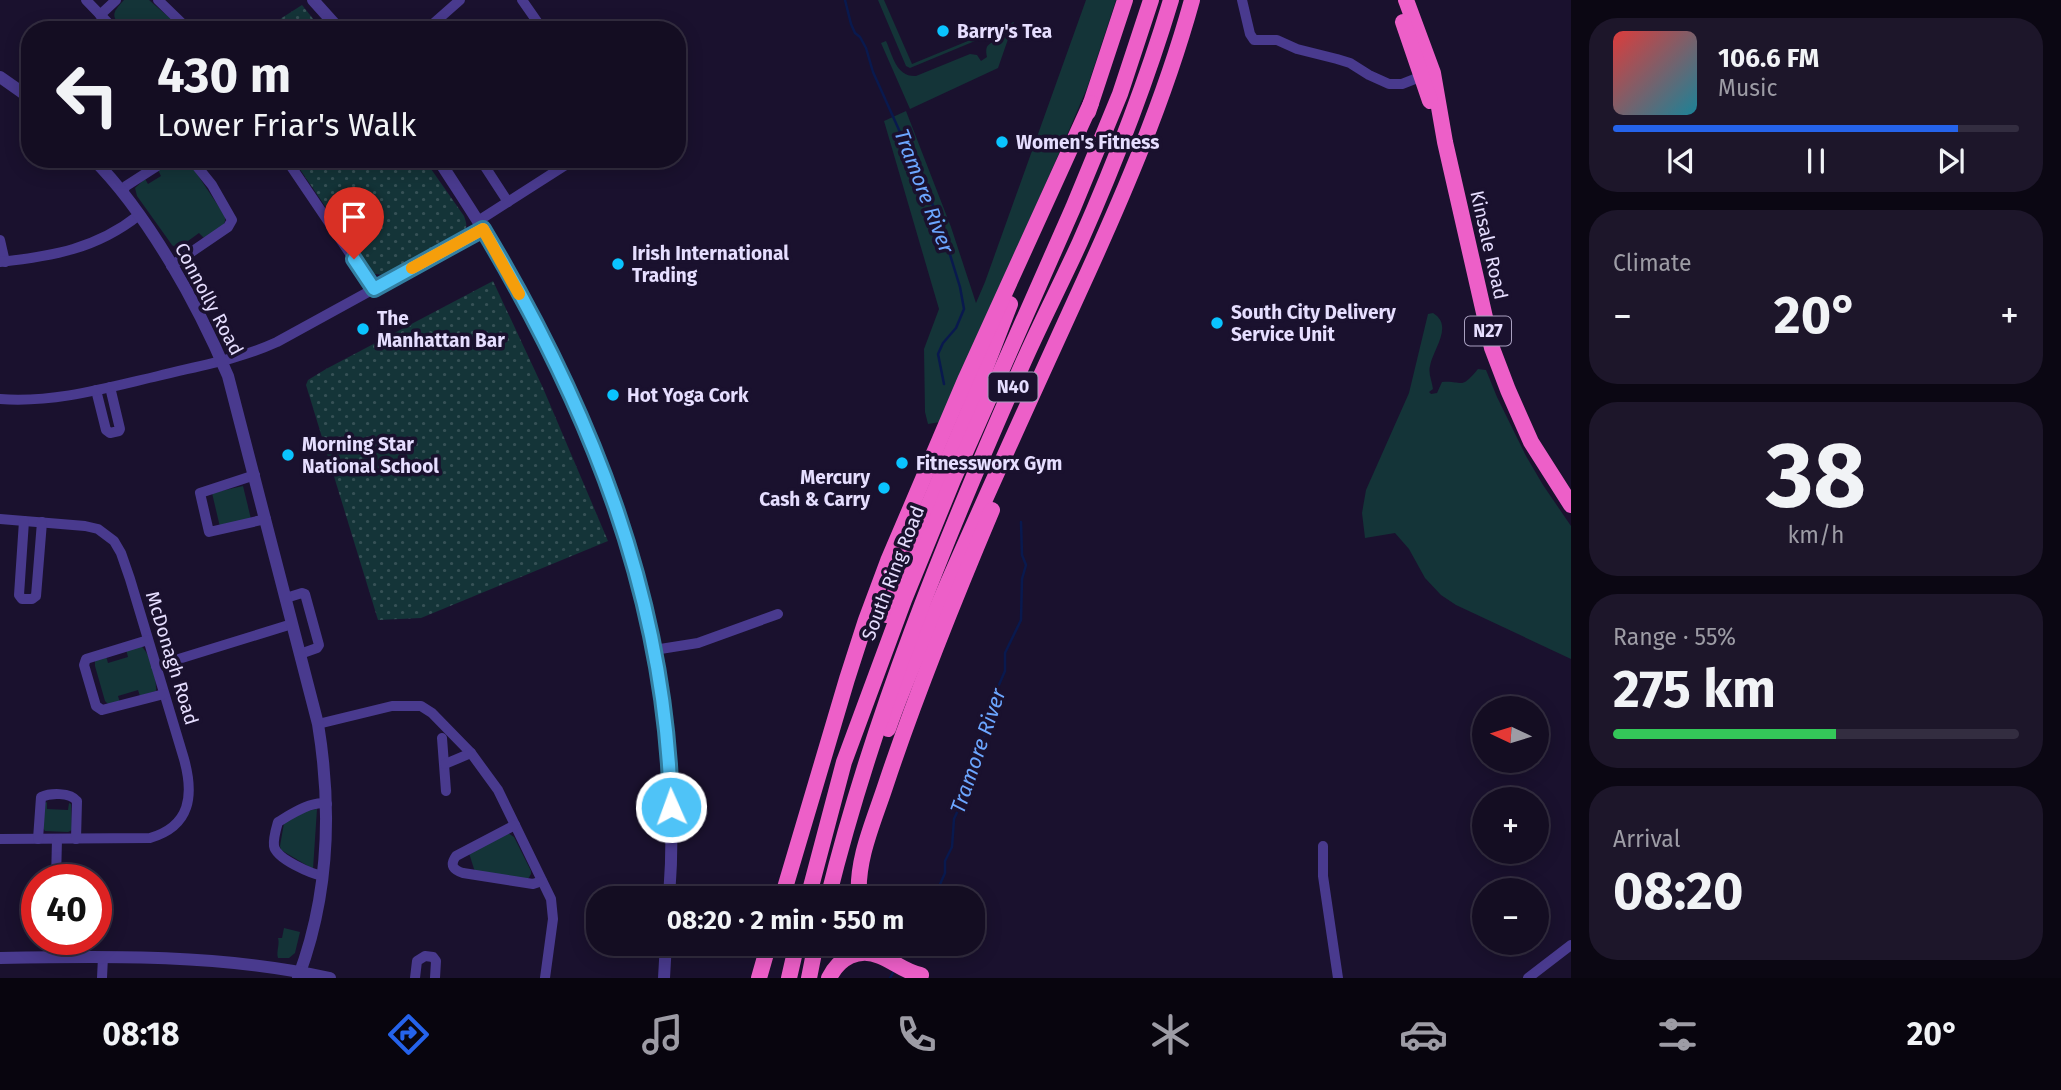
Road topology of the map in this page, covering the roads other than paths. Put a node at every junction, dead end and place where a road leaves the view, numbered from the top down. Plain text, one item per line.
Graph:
1 (86, 0) edge
2 (116, 0) edge
3 (158, 0) edge
4 (313, 0) edge
5 (460, 0) edge
6 (522, 0) edge
7 (1125, 0) edge
8 (1151, 0) edge
9 (1171, 0) edge
10 (1192, 0) edge
11 (1242, 0) edge
12 (1395, 0) edge
13 (1406, 0) edge
14 (100, 15) junction
15 (106, 21) edge
16 (178, 21) edge
17 (332, 21) edge
18 (436, 21) edge
19 (536, 21) edge
20 (1427, 75) junction
21 (0, 77) edge
22 (21, 92) edge
23 (1091, 103) junction
24 (101, 168) edge
25 (154, 168) edge
26 (198, 168) edge
27 (292, 168) edge
28 (444, 168) edge
29 (486, 168) edge
30 (561, 168) edge
31 (122, 191) junction
32 (508, 202) junction
33 (139, 215) junction
34 (481, 225) junction
35 (0, 240) edge
36 (3, 262) edge
37 (171, 266) junction
38 (374, 289) junction
39 (1074, 302) junction
40 (1066, 321) junction
41 (222, 360) junction
42 (110, 387) junction
43 (96, 390) junction
44 (0, 399) edge
45 (255, 475) junction
46 (1571, 505) edge
47 (0, 519) edge
48 (266, 519) junction
49 (24, 521) junction
50 (42, 522) junction
51 (21, 564) junction
52 (39, 564) junction
53 (286, 598) junction
54 (778, 614) dead end
55 (292, 624) junction
56 (148, 640) junction
57 (654, 650) junction
58 (300, 653) junction
59 (156, 666) junction
60 (164, 694) junction
61 (318, 724) junction
62 (442, 738) dead end
63 (471, 753) junction
64 (844, 762) junction
65 (445, 764) junction
66 (863, 777) junction
67 (446, 791) dead end
68 (327, 804) junction
69 (515, 825) junction
70 (0, 839) edge
71 (38, 839) junction
72 (57, 839) junction
73 (76, 839) junction
74 (1323, 846) dead end
75 (56, 864) edge
76 (323, 876) junction
77 (542, 880) junction
78 (669, 886) edge
79 (786, 886) edge
80 (811, 886) edge
81 (831, 886) edge
82 (832, 886) edge
83 (859, 886) edge
84 (1571, 945) edge
85 (665, 956) edge
86 (765, 956) edge
87 (794, 956) edge
88 (813, 956) edge
89 (897, 956) edge
90 (54, 957) joint
91 (103, 957) junction
92 (0, 958) edge
93 (299, 975) edge
94 (923, 977) edge
95 (102, 978) edge
96 (330, 978) edge
97 (415, 978) edge
98 (435, 978) edge
99 (545, 978) edge
100 (664, 978) edge
101 (759, 978) edge
102 (789, 978) edge
103 (809, 978) edge
104 (829, 978) edge
105 (1338, 978) edge
106 (1528, 978) edge

1 - 14 street
2 - 14 street
3 - 16 street
4 - 17 street
5 - 18 street
6 - 19 street
7 - 23 highway
8 - 64 highway, South Ring Road / N40
9 - 66 highway, South Ring Road / N40
10 - 39 highway
11 - 20 street
12 - 20 highway, Kinsale Road / N27
13 - 20 highway, Kinsale Road / N27
14 - 15 street
20 - 46 highway, Kinsale Road / N27
21 - 22 street
23 - 64 highway
23 - 79 highway
24 - 31 street, Connolly Road
25 - 31 street
26 - 37 street
27 - 38 street
28 - 34 street
29 - 32 street
30 - 32 street
31 - 33 street, Connolly Road
32 - 34 street
33 - 36 street
33 - 37 street, Connolly Road
34 - 38 street
34 - 57 street
35 - 36 street
37 - 41 street, Connolly Road
38 - 41 street
39 - 40 highway
39 - 83 highway
40 - 66 highway
40 - 82 highway
41 - 42 street
41 - 45 street, Connolly Road
42 - 43 street
42 - 43 street
43 - 44 street
45 - 48 street, Connolly Road
45 - 48 street
47 - 49 street, McDonagh Road
48 - 53 street, Connolly Road
49 - 50 street, McDonagh Road
49 - 51 street
50 - 52 street
50 - 56 street, McDonagh Road
51 - 52 street
51 - 52 street
53 - 55 street, Connolly Road
53 - 58 street
54 - 57 street
55 - 58 street, Connolly Road
55 - 59 street
56 - 59 street, McDonagh Road
56 - 60 street
57 - 78 street
58 - 61 street, Connolly Road
59 - 60 street, McDonagh Road
60 - 73 street, McDonagh Road
61 - 63 street
61 - 68 street, Connolly Road
62 - 65 street
63 - 65 street
63 - 69 street
64 - 80 highway, South Ring Road / N40
65 - 67 street
66 - 81 highway, South Ring Road / N40
68 - 76 street, Connolly Road
68 - 76 street
69 - 77 street
69 - 77 street
70 - 71 street
71 - 72 street
71 - 73 street
72 - 73 street
72 - 75 street
74 - 105 street
76 - 93 street, Connolly Road
77 - 99 street
84 - 106 street
85 - 100 street
86 - 101 highway
87 - 102 highway
88 - 103 highway
89 - 94 highway
90 - 91 street
90 - 92 street
91 - 93 street
91 - 95 street
93 - 96 street
94 - 104 highway
97 - 98 street

